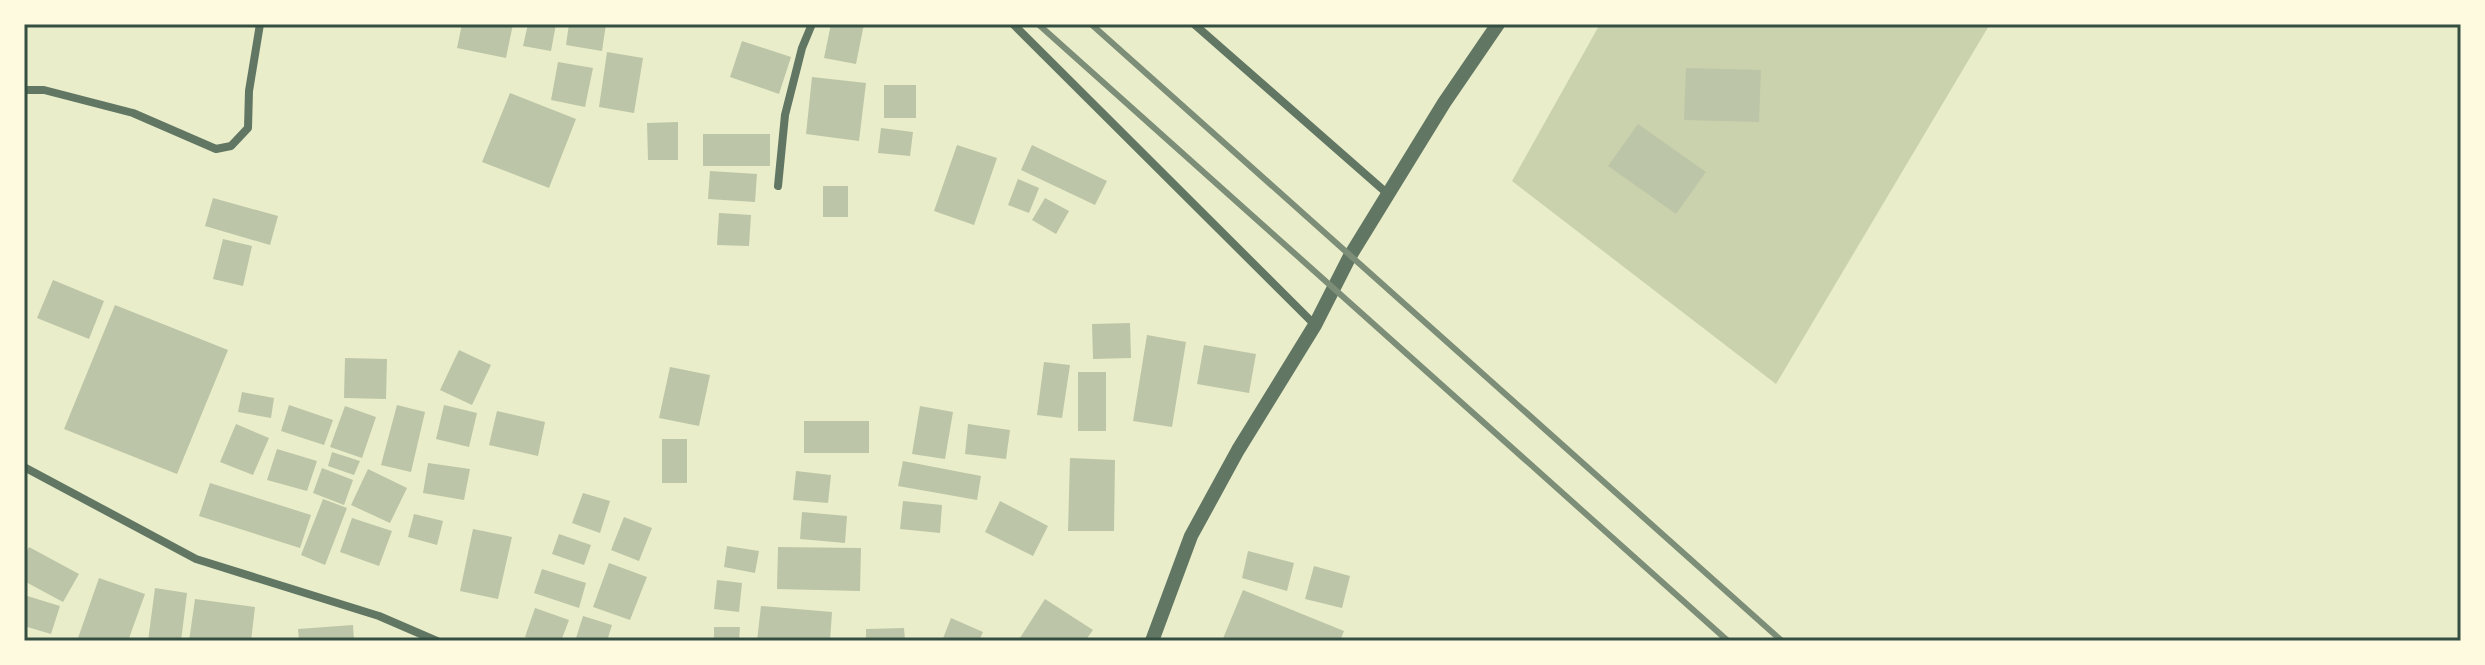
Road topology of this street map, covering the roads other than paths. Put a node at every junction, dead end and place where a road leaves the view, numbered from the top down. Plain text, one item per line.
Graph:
1 (260, 24) edge
2 (812, 24) edge
3 (1013, 24) edge
4 (1194, 24) edge
5 (1498, 24) edge
6 (24, 90) edge
7 (778, 186) dead end
8 (1389, 196) junction
9 (1315, 325) junction
10 (24, 467) edge
11 (437, 641) edge
12 (1152, 641) edge

1 - 6 street
2 - 7 street
3 - 9 street
4 - 8 street
5 - 8 street
8 - 9 street
9 - 12 street
10 - 11 street

